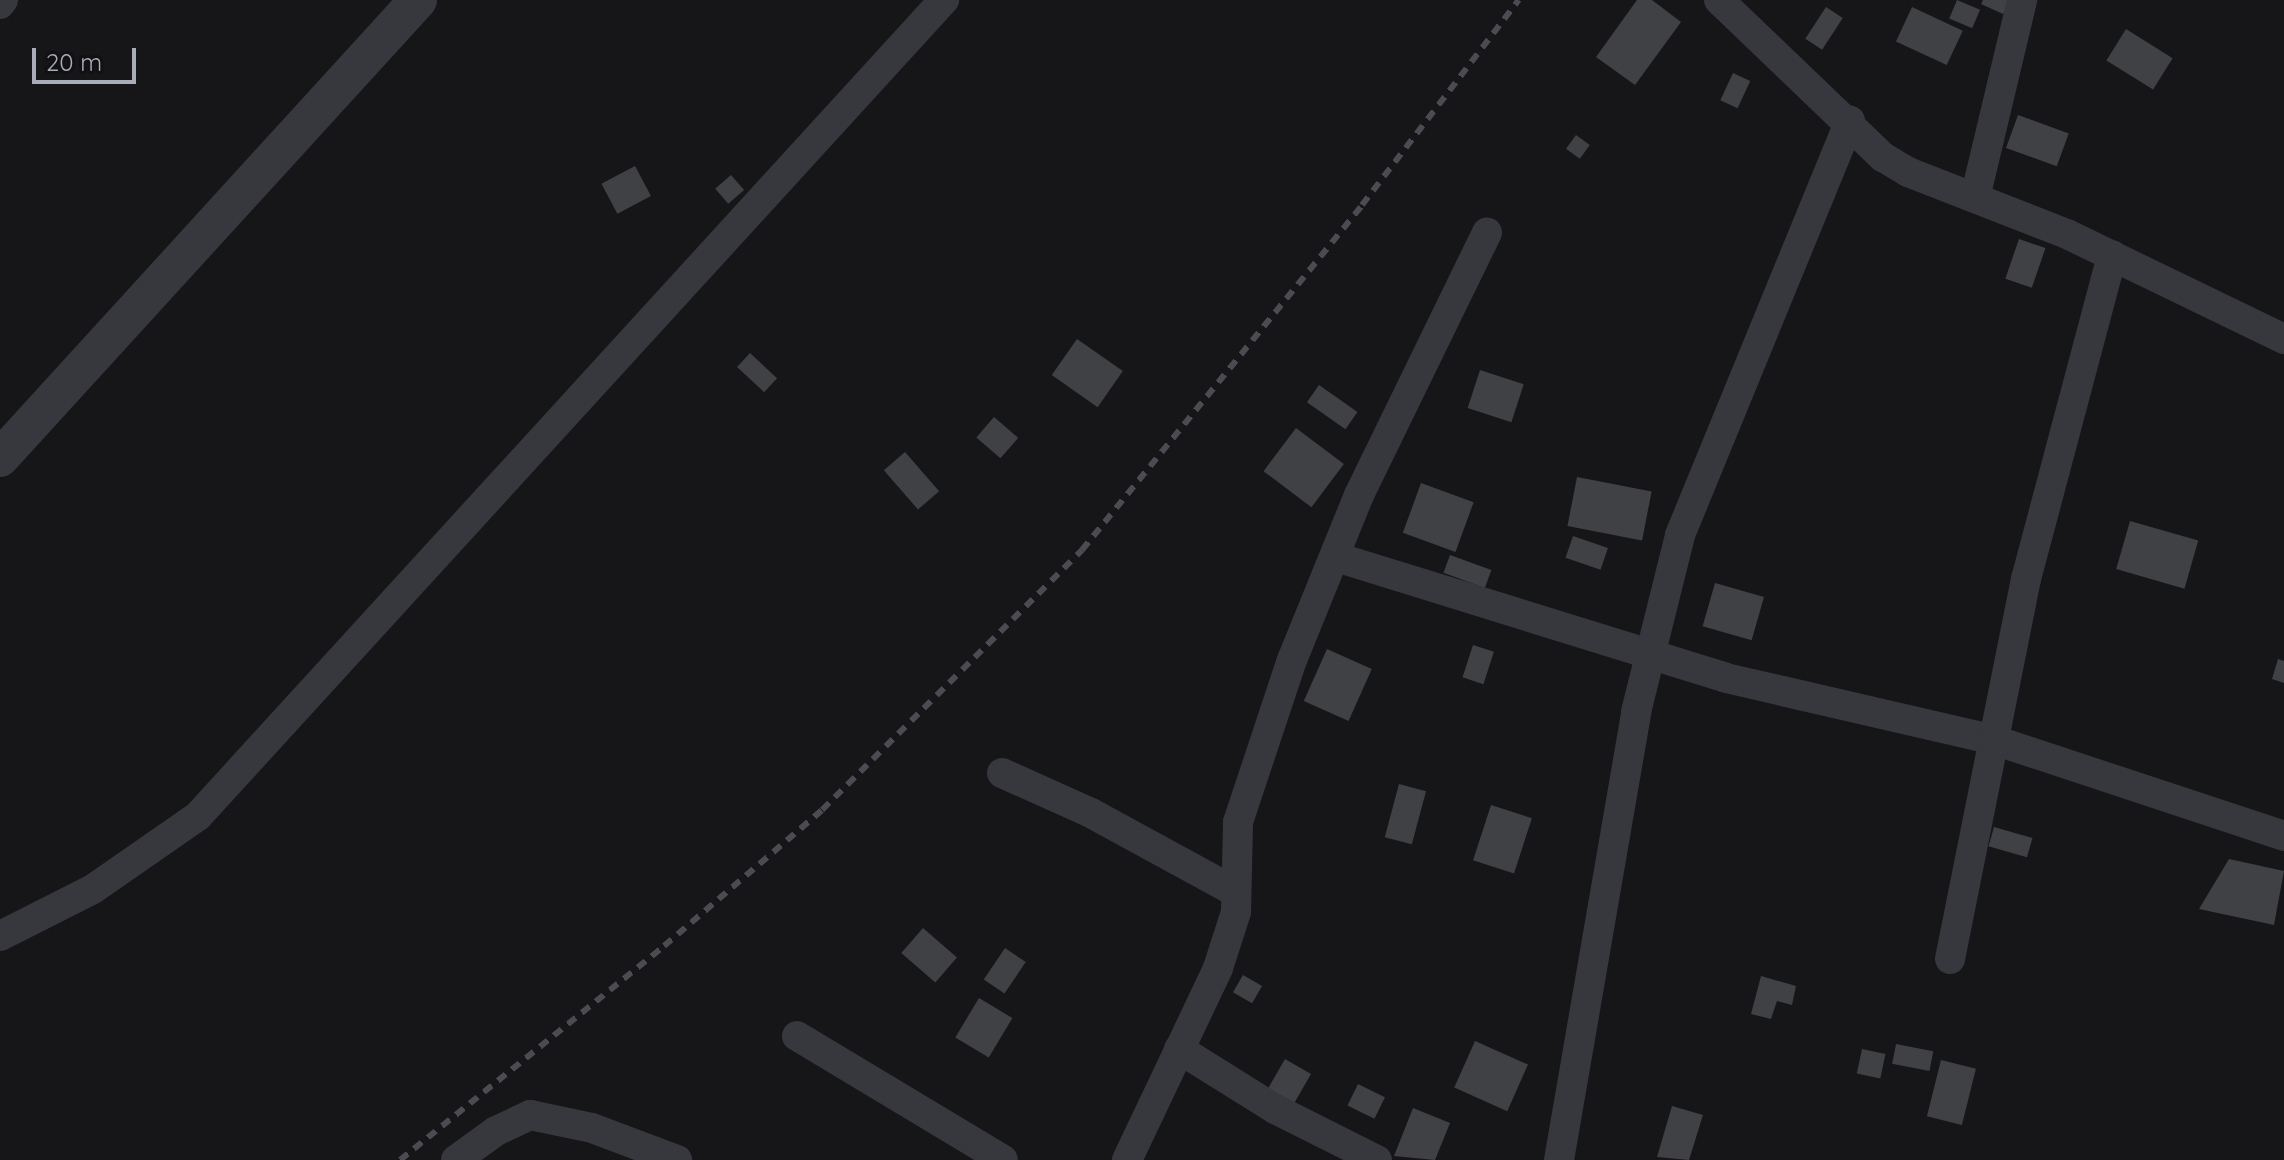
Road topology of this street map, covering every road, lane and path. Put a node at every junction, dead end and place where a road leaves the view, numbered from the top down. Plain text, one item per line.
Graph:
1 (418, 0) edge
2 (944, 0) edge
3 (1719, 0) edge
4 (2022, 0) edge
5 (1850, 121) junction
6 (1975, 198) junction
7 (1487, 233) dead end
8 (2112, 255) junction
9 (2284, 339) edge
10 (0, 458) edge
11 (1336, 557) junction
12 (1651, 654) junction
13 (1991, 739) junction
14 (1002, 773) dead end
15 (2284, 836) edge
16 (1236, 892) junction
17 (0, 936) edge
18 (1950, 959) dead end
19 (797, 1036) dead end
20 (1179, 1049) junction
21 (456, 1160) edge
22 (677, 1160) edge
23 (1003, 1160) edge
24 (1127, 1160) edge
25 (1377, 1160) edge
26 (1559, 1160) edge

1 - 10 street
2 - 17 street
3 - 5 street
4 - 6 street
5 - 6 street
5 - 12 street
6 - 8 street
7 - 11 street
8 - 9 street
8 - 13 street
11 - 12 street
11 - 16 street
12 - 13 street
12 - 26 street
13 - 15 street
13 - 18 street
14 - 16 street
16 - 20 street
19 - 23 street
20 - 24 street
20 - 25 street
21 - 22 street

